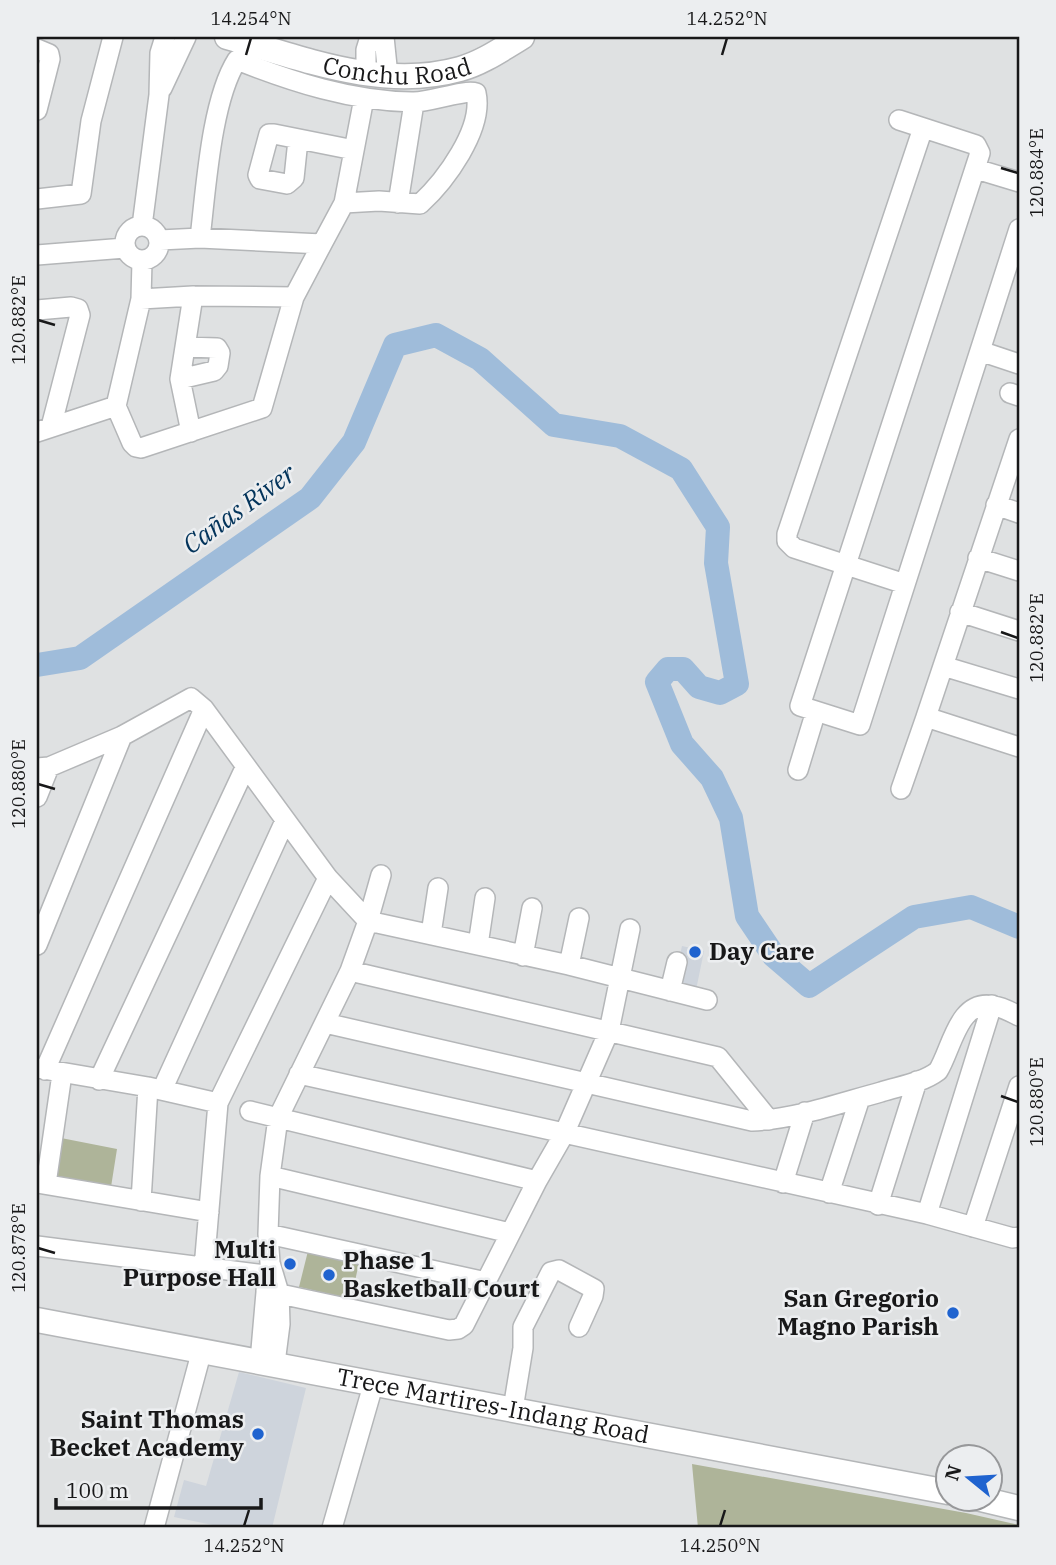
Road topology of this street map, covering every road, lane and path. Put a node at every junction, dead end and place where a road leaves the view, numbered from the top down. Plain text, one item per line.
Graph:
1 (113, 37) edge
2 (165, 37) edge
3 (186, 37) edge
4 (227, 37) edge
5 (370, 37) edge
6 (384, 37) edge
7 (522, 37) edge
8 (37, 49) edge
9 (373, 83) junction
10 (159, 95) junction
11 (414, 103) junction
12 (37, 107) edge
13 (899, 120) dead end
14 (923, 128) junction
15 (298, 140) dead end
16 (354, 150) junction
17 (976, 169) junction
18 (1019, 183) edge
19 (37, 199) edge
20 (344, 203) junction
21 (398, 203) junction
22 (142, 226) junction
23 (1019, 229) edge
24 (200, 238) junction
25 (160, 240) junction
26 (322, 244) junction
27 (125, 248) junction
28 (37, 255) edge
29 (142, 261) junction
30 (193, 296) junction
31 (294, 297) junction
32 (141, 299) junction
33 (37, 310) edge
34 (185, 347) junction
35 (980, 351) junction
36 (1019, 364) edge
37 (180, 379) junction
38 (117, 406) junction
39 (44, 430) edge
40 (191, 432) junction
41 (1017, 451) edge
42 (996, 505) junction
43 (1019, 513) edge
44 (978, 558) junction
45 (846, 566) junction
46 (1019, 571) edge
47 (905, 584) junction
48 (960, 612) junction
49 (1019, 631) edge
50 (943, 666) junction
51 (1019, 689) edge
52 (204, 709) junction
53 (816, 711) junction
54 (926, 717) junction
55 (122, 737) junction
56 (1019, 747) edge
57 (43, 767) edge
58 (246, 768) junction
59 (798, 770) dead end
60 (901, 789) dead end
61 (37, 797) edge
62 (285, 821) junction
63 (381, 875) dead end
64 (328, 878) junction
65 (438, 888) dead end
66 (485, 898) dead end
67 (532, 908) dead end
68 (579, 918) dead end
69 (368, 921) junction
70 (630, 929) dead end
71 (431, 934) junction
72 (37, 945) edge
73 (478, 945) junction
74 (523, 956) junction
75 (677, 962) dead end
76 (569, 965) junction
77 (350, 971) junction
78 (620, 979) junction
79 (670, 991) junction
80 (707, 1000) dead end
81 (992, 1005) junction
82 (1019, 1016) edge
83 (325, 1023) junction
84 (609, 1031) junction
85 (48, 1071) edge
86 (299, 1074) junction
87 (99, 1080) junction
88 (917, 1081) junction
89 (587, 1083) junction
90 (1019, 1086) edge
91 (155, 1088) junction
92 (860, 1098) junction
93 (218, 1103) junction
94 (250, 1111) dead end
95 (804, 1112) junction
96 (278, 1118) junction
97 (769, 1120) junction
98 (564, 1135) junction
99 (270, 1176) junction
100 (537, 1181) junction
101 (783, 1183) junction
102 (41, 1184) edge
103 (829, 1193) junction
104 (141, 1201) junction
105 (878, 1205) junction
106 (209, 1212) junction
107 (927, 1214) junction
108 (973, 1227) junction
109 (510, 1233) junction
110 (268, 1234) junction
111 (1019, 1237) edge
112 (37, 1246) edge
113 (204, 1268) junction
114 (271, 1280) junction
115 (486, 1282) junction
116 (37, 1320) edge
117 (579, 1327) dead end
118 (202, 1350) junction
119 (268, 1362) junction
120 (374, 1382) junction
121 (513, 1409) junction
122 (934, 1490) edge
123 (154, 1528) edge
124 (332, 1528) edge

1 - 19 street
2 - 10 street
3 - 10 street
4 - 9 main road, Conchu Road
5 - 9 street
6 - 9 street
7 - 9 main road, Conchu Road
8 - 12 street
9 - 11 street
9 - 16 street
9 - 24 street
10 - 22 street
11 - 21 street
11 - 21 street
13 - 14 street
14 - 17 street
14 - 45 street
15 - 16 street
16 - 20 street
17 - 18 street
17 - 45 street
20 - 21 street
20 - 26 street
22 - 25 street
22 - 27 street
23 - 35 street
24 - 25 street
24 - 26 street
25 - 29 street
26 - 31 street
27 - 28 street
27 - 29 street
29 - 32 street
30 - 31 street
30 - 32 street
30 - 34 street
31 - 40 street
32 - 38 street
33 - 39 street
34 - 37 street
34 - 37 street
35 - 36 street
35 - 47 street
37 - 40 street
38 - 39 street
38 - 40 street
41 - 42 street
42 - 43 street
42 - 44 street
44 - 46 street
44 - 48 street
45 - 47 street
45 - 53 street
47 - 53 street
48 - 49 street
48 - 50 street
50 - 51 street
50 - 54 street
52 - 55 street
52 - 58 street
52 - 85 street
53 - 59 street
54 - 56 street
54 - 60 street
55 - 57 street
55 - 72 street
57 - 61 street
58 - 62 street
58 - 87 street
62 - 64 street
62 - 91 street
63 - 69 street
64 - 69 street
64 - 93 street
65 - 71 street
66 - 73 street
67 - 74 street
68 - 76 street
69 - 71 street
69 - 77 street
70 - 78 street
71 - 73 street
73 - 74 street
74 - 76 street
75 - 79 street
76 - 78 street
77 - 83 street
77 - 84 street
78 - 79 street
78 - 84 street
79 - 80 street
81 - 82 street
81 - 88 street
81 - 107 street
83 - 86 street
83 - 89 street
84 - 89 street
84 - 97 street
85 - 87 street
85 - 102 street
86 - 96 street
86 - 98 street
87 - 91 street
88 - 92 street
88 - 105 street
89 - 97 street
89 - 98 street
90 - 108 street
91 - 93 street
91 - 104 street
92 - 95 street
92 - 103 street
93 - 106 street
94 - 96 street
95 - 97 street
95 - 101 street
96 - 99 street
96 - 100 street
98 - 100 street
98 - 101 street
99 - 109 street
99 - 110 street
100 - 109 street
101 - 103 street
102 - 104 street
103 - 105 street
104 - 106 street
105 - 107 street
106 - 113 street
107 - 108 street
108 - 111 street
109 - 115 street
110 - 114 street
110 - 115 street
112 - 113 street
113 - 114 street
114 - 115 street
114 - 119 street
116 - 118 main road, Trece Martires-Indang Road
117 - 121 street
118 - 119 main road, Trece Martires-Indang Road
118 - 123 street
119 - 120 main road, Trece Martires-Indang Road
120 - 121 main road, Trece Martires-Indang Road
120 - 124 street
121 - 122 main road, Trece Martires-Indang Road

